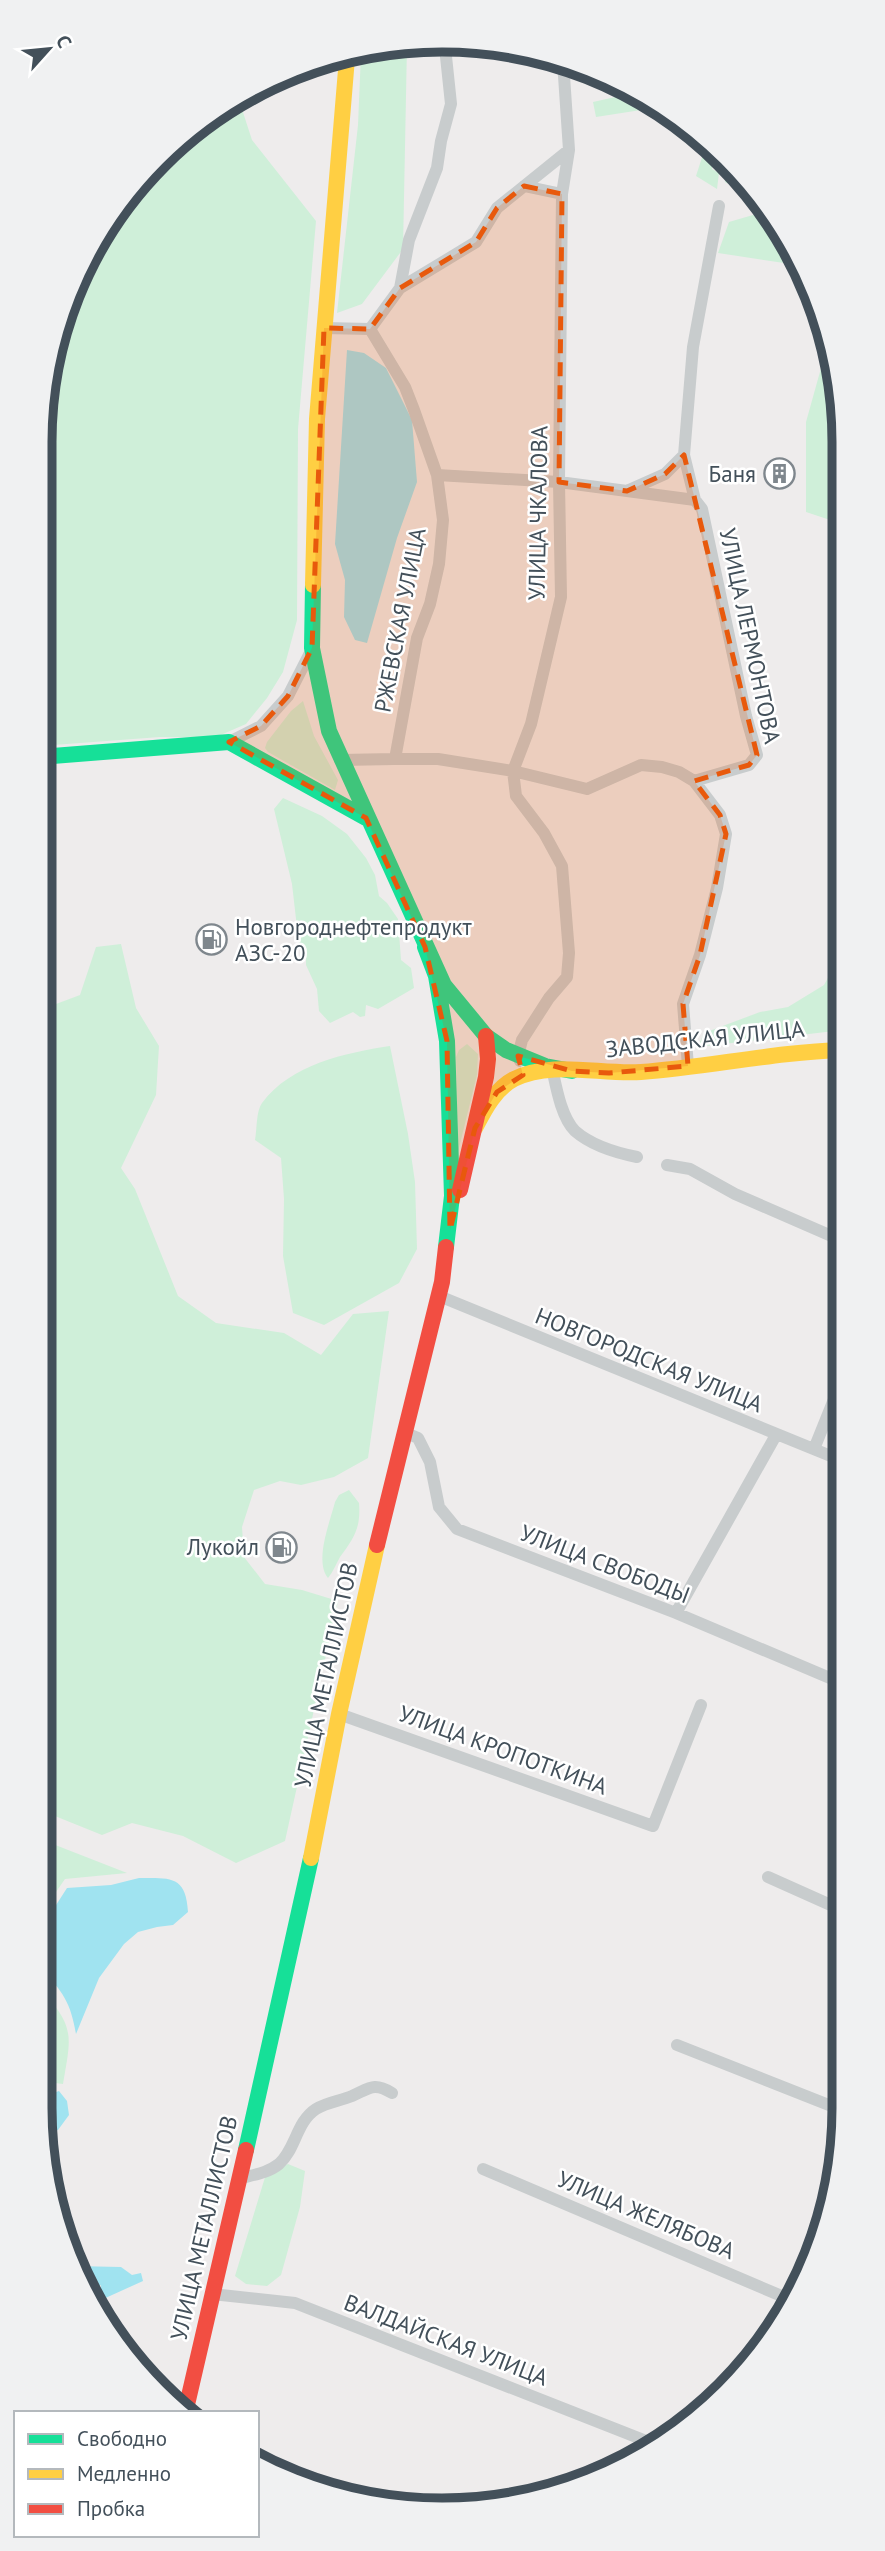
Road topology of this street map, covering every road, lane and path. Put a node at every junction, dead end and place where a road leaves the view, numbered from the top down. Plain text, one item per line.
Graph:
1 (446, 52) edge
2 (345, 65) edge
3 (564, 72) edge
4 (569, 150) junction
5 (524, 186) junction
6 (562, 194) junction
7 (719, 206) dead end
8 (400, 288) junction
9 (324, 328) junction
10 (370, 329) junction
11 (684, 455) junction
12 (437, 475) junction
13 (559, 482) junction
14 (627, 491) junction
15 (695, 500) junction
16 (312, 648) junction
17 (229, 742) junction
18 (52, 756) edge
19 (395, 759) junction
20 (340, 760) junction
21 (513, 771) junction
22 (694, 781) junction
23 (366, 818) junction
24 (425, 947) junction
25 (482, 1031) junction
26 (447, 1041) junction
27 (832, 1051) edge
28 (518, 1056) junction
29 (688, 1066) junction
30 (552, 1069) junction
31 (523, 1075) junction
32 (475, 1128) junction
33 (637, 1157) dead end
34 (667, 1165) dead end
35 (450, 1230) junction
36 (832, 1236) edge
37 (439, 1296) junction
38 (832, 1404) edge
39 (405, 1433) junction
40 (776, 1435) junction
41 (814, 1449) junction
42 (832, 1456) edge
43 (676, 1614) junction
44 (832, 1679) edge
45 (701, 1705) dead end
46 (339, 1714) junction
47 (768, 1877) dead end
48 (832, 1905) edge
49 (677, 2045) dead end
50 (392, 2093) dead end
51 (832, 2106) edge
52 (483, 2169) dead end
53 (238, 2179) junction
54 (212, 2294) junction
55 (784, 2297) edge
56 (187, 2404) edge
57 (646, 2441) edge

1 - 8 street
2 - 9 main road
3 - 4 street, УЛИЦА ЧКАЛОВА
4 - 5 street
4 - 6 street, УЛИЦА ЧКАЛОВА
5 - 6 street
5 - 8 street
6 - 13 street, УЛИЦА ЧКАЛОВА
7 - 11 street, УЛИЦА ЛЕРМОНТОВА
8 - 10 street
9 - 10 street
9 - 16 main road
10 - 12 street, РЖЕВСКАЯ УЛИЦА
11 - 14 street
11 - 15 street, УЛИЦА ЛЕРМОНТОВА
12 - 13 street
12 - 19 street, РЖЕВСКАЯ УЛИЦА
13 - 14 street
13 - 21 street, УЛИЦА ЧКАЛОВА
14 - 15 street
15 - 22 street, УЛИЦА ЛЕРМОНТОВА
16 - 17 street
16 - 20 main road
17 - 18 main road
17 - 23 main road
19 - 20 street
19 - 21 street
20 - 23 main road
21 - 22 street
21 - 28 street
22 - 29 street
23 - 24 main road
24 - 25 main road
24 - 26 main road, УЛИЦА МЕТАЛЛИСТОВ
25 - 26 main road
25 - 28 main road
25 - 32 main road
26 - 35 main road, УЛИЦА МЕТАЛЛИСТОВ
27 - 29 main road, ЗАВОДСКАЯ УЛИЦА
28 - 30 main road
28 - 31 street
29 - 30 main road, ЗАВОДСКАЯ УЛИЦА
30 - 31 main road
30 - 33 street
31 - 32 main road
32 - 35 main road
34 - 36 street
35 - 37 main road, УЛИЦА МЕТАЛЛИСТОВ
37 - 39 main road, УЛИЦА МЕТАЛЛИСТОВ
37 - 40 street, НОВГОРОДСКАЯ УЛИЦА
38 - 41 street
39 - 43 street, УЛИЦА СВОБОДЫ
39 - 46 main road, УЛИЦА МЕТАЛЛИСТОВ
40 - 41 street, НОВГОРОДСКАЯ УЛИЦА
40 - 43 street
41 - 42 street, НОВГОРОДСКАЯ УЛИЦА
43 - 44 street, УЛИЦА СВОБОДЫ
45 - 46 street, УЛИЦА КРОПОТКИНА
46 - 53 main road, УЛИЦА МЕТАЛЛИСТОВ
47 - 48 street
49 - 51 street
50 - 53 street
52 - 55 street, УЛИЦА ЖЕЛЯБОВА
53 - 54 main road, УЛИЦА МЕТАЛЛИСТОВ
54 - 56 main road, УЛИЦА МЕТАЛЛИСТОВ
54 - 57 street, ВАЛДАЙСКАЯ УЛИЦА

